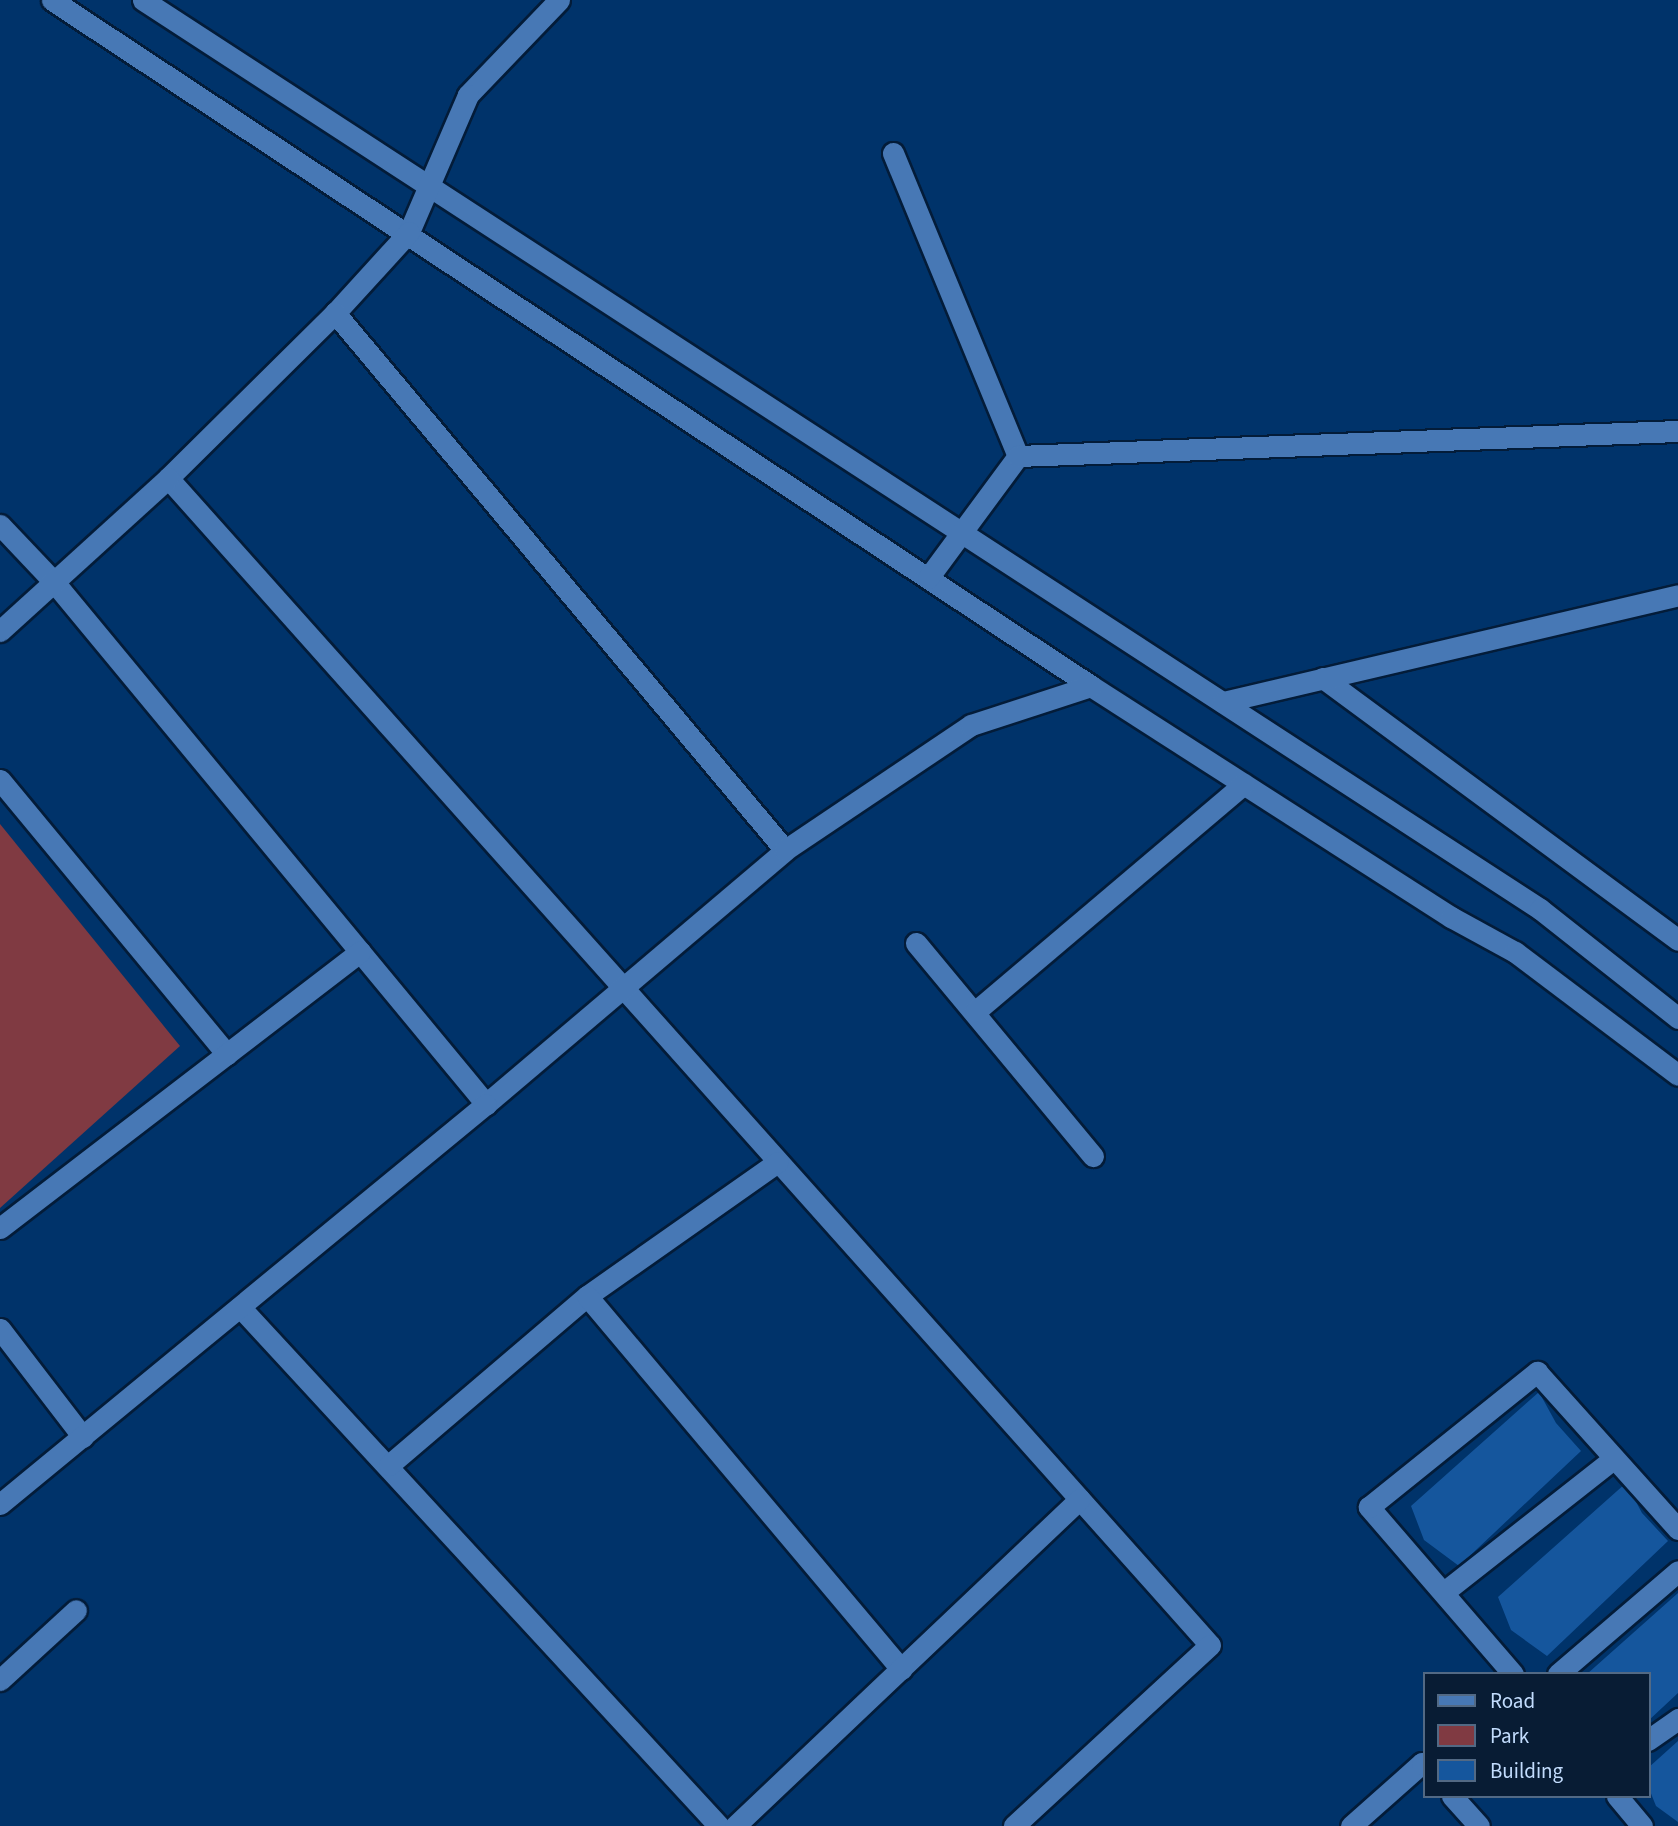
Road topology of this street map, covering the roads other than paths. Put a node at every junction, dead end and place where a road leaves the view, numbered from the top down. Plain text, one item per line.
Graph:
1 (52, 0) edge
2 (143, 0) edge
3 (559, 0) edge
4 (893, 153) dead end
5 (428, 189) junction
6 (409, 232) junction
7 (335, 313) junction
8 (1678, 431) edge
9 (1018, 456) junction
10 (168, 478) junction
11 (0, 525) edge
12 (963, 530) junction
13 (928, 578) junction
14 (54, 582) junction
15 (1678, 595) edge
16 (0, 631) edge
17 (1323, 678) junction
18 (1091, 686) junction
19 (1223, 702) junction
20 (0, 780) edge
21 (1244, 784) junction
22 (785, 850) junction
23 (1678, 940) edge
24 (916, 943) dead end
25 (360, 951) junction
26 (622, 987) junction
27 (975, 1011) junction
28 (1678, 1018) edge
29 (227, 1054) junction
30 (1678, 1075) edge
31 (486, 1104) junction
32 (1093, 1156) dead end
33 (778, 1162) junction
34 (0, 1228) edge
35 (587, 1296) junction
36 (240, 1307) junction
37 (0, 1329) edge
38 (83, 1437) junction
39 (1614, 1458) junction
40 (389, 1465) junction
41 (1080, 1499) junction
42 (0, 1504) edge
43 (1678, 1529) edge
44 (1678, 1571) edge
45 (1444, 1592) junction
46 (76, 1610) dead end
47 (901, 1670) junction
48 (1511, 1672) edge
49 (1560, 1672) edge
50 (0, 1680) edge
51 (1678, 1719) edge
52 (1650, 1739) edge
53 (1422, 1763) edge
54 (1454, 1798) edge
55 (1619, 1798) edge
56 (719, 1826) edge
57 (735, 1826) edge
58 (1014, 1826) edge
59 (1351, 1826) edge
60 (1479, 1826) edge
61 (1642, 1826) edge

1 - 6 street
2 - 5 street
3 - 5 street
4 - 9 street
5 - 6 street
5 - 12 street
6 - 7 street
6 - 13 street
7 - 10 street
7 - 22 street
8 - 9 street
9 - 12 street
10 - 14 street
10 - 26 street
11 - 14 street
12 - 13 street
12 - 19 street
13 - 18 street
14 - 16 street
14 - 25 street
15 - 17 street
17 - 19 street
17 - 23 street
18 - 21 street
18 - 22 street
19 - 28 street
20 - 29 street
21 - 27 street
21 - 30 street
22 - 26 street
24 - 27 street
25 - 29 street
25 - 31 street
26 - 31 street
26 - 33 street
27 - 32 street
29 - 34 street
31 - 36 street
33 - 35 street
33 - 41 street
35 - 40 street
35 - 47 street
36 - 38 street
36 - 40 street
37 - 38 street
38 - 42 street
39 - 43 street
39 - 45 street
39 - 45 street
40 - 56 street
41 - 47 street
41 - 58 street
44 - 49 street
45 - 48 street
46 - 50 street
47 - 57 street
51 - 52 street
53 - 59 street
54 - 60 street
55 - 61 street

